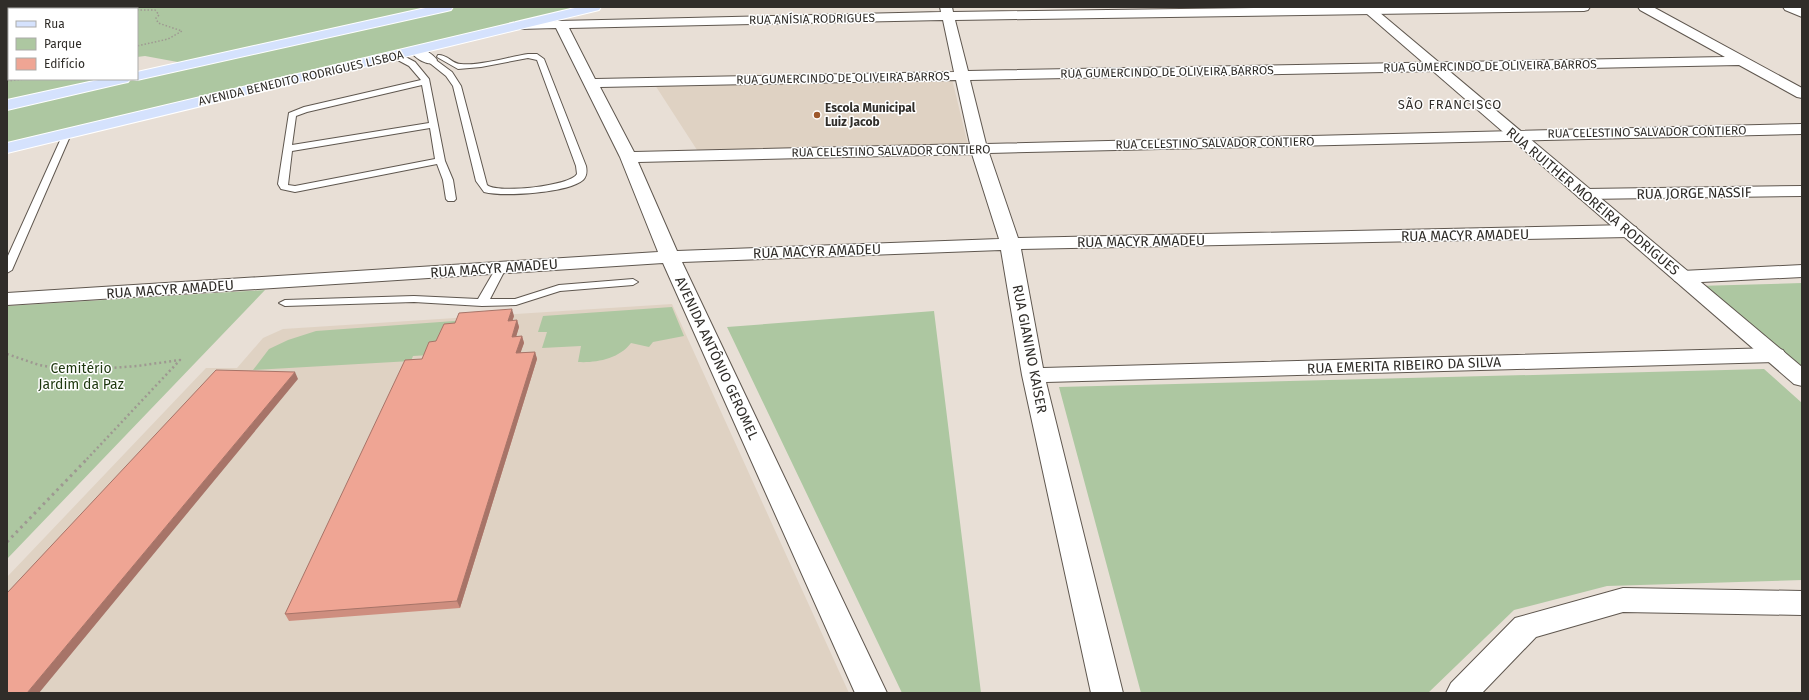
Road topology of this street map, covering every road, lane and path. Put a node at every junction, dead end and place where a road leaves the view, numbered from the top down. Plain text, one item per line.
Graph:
1 (447, 7) edge
2 (595, 7) edge
3 (1584, 7) edge
4 (1644, 7) edge
5 (1789, 7) edge
6 (1367, 9) edge
7 (138, 10) edge
8 (947, 12) edge
9 (1802, 13) edge
10 (520, 25) junction
11 (561, 25) junction
12 (138, 46) edge
13 (1742, 61) junction
14 (423, 63) junction
15 (1435, 67) junction
16 (138, 76) edge
17 (962, 76) junction
18 (19, 80) edge
19 (120, 80) edge
20 (7, 82) edge
21 (591, 83) junction
22 (1802, 94) edge
23 (7, 105) edge
24 (432, 126) junction
25 (1802, 129) edge
26 (67, 134) junction
27 (1516, 136) junction
28 (7, 148) edge
29 (979, 148) junction
30 (287, 149) junction
31 (628, 157) junction
32 (440, 161) junction
33 (1802, 191) edge
34 (1585, 194) junction
35 (451, 200) dead end
36 (1629, 231) junction
37 (1010, 244) junction
38 (670, 257) junction
39 (501, 268) junction
40 (7, 270) edge
41 (1802, 271) edge
42 (1682, 277) junction
43 (633, 282) dead end
44 (7, 299) edge
45 (285, 303) dead end
46 (482, 303) junction
47 (7, 354) edge
48 (1775, 355) junction
49 (1033, 375) junction
50 (1802, 379) edge
51 (7, 542) edge
52 (1802, 603) edge
53 (871, 693) edge
54 (1107, 693) edge
55 (1462, 693) edge

1 - 16 main road
2 - 10 main road, AVENIDA BENEDITO RODRIGUES LISBOA
3 - 6 street, RUA ANÍSIA RODRIGUES
4 - 13 street
5 - 9 street
6 - 8 street, RUA ANÍSIA RODRIGUES
6 - 15 street, RUA RUITHER MOREIRA RODRIGUES
7 - 12 path
8 - 11 street, RUA ANÍSIA RODRIGUES
8 - 17 street, RUA GIANINO KAISER
10 - 11 street, RUA ANÍSIA RODRIGUES
10 - 14 main road, AVENIDA BENEDITO RODRIGUES LISBOA
11 - 21 street, AVENIDA ANTÔNIO GEROMEL
13 - 15 street, RUA GUMERCINDO DE OLIVEIRA BARROS
13 - 22 street
14 - 14 lane
14 - 24 lane
14 - 26 main road, AVENIDA BENEDITO RODRIGUES LISBOA
14 - 30 lane
15 - 17 street, RUA GUMERCINDO DE OLIVEIRA BARROS
15 - 27 street, RUA RUITHER MOREIRA RODRIGUES
17 - 21 street, RUA GUMERCINDO DE OLIVEIRA BARROS
17 - 29 street, RUA GIANINO KAISER
18 - 20 path
19 - 23 main road
21 - 31 street, AVENIDA ANTÔNIO GEROMEL
24 - 30 lane
24 - 32 lane
25 - 27 street, RUA CELESTINO SALVADOR CONTIERO
26 - 28 main road, AVENIDA BENEDITO RODRIGUES LISBOA
26 - 40 lane
27 - 29 street, RUA CELESTINO SALVADOR CONTIERO
27 - 34 street, RUA RUITHER MOREIRA RODRIGUES
29 - 31 street, RUA CELESTINO SALVADOR CONTIERO
29 - 37 street, RUA GIANINO KAISER
30 - 32 lane
31 - 38 street, AVENIDA ANTÔNIO GEROMEL
32 - 35 lane
33 - 34 street, RUA JORGE NASSIF
34 - 36 street, RUA RUITHER MOREIRA RODRIGUES
36 - 37 street, RUA MACYR AMADEU
36 - 42 street, RUA RUITHER MOREIRA RODRIGUES
37 - 38 street, RUA MACYR AMADEU
37 - 49 street, RUA GIANINO KAISER
38 - 39 street, RUA MACYR AMADEU
38 - 53 street, AVENIDA ANTÔNIO GEROMEL
39 - 44 street, RUA MACYR AMADEU
39 - 46 lane
41 - 42 street
42 - 48 street, RUA RUITHER MOREIRA RODRIGUES
43 - 46 lane
45 - 46 lane
47 - 51 path
48 - 49 street, RUA EMERITA RIBEIRO DA SILVA
48 - 50 street, RUA RUITHER MOREIRA RODRIGUES
49 - 54 street, RUA GIANINO KAISER
52 - 55 street

